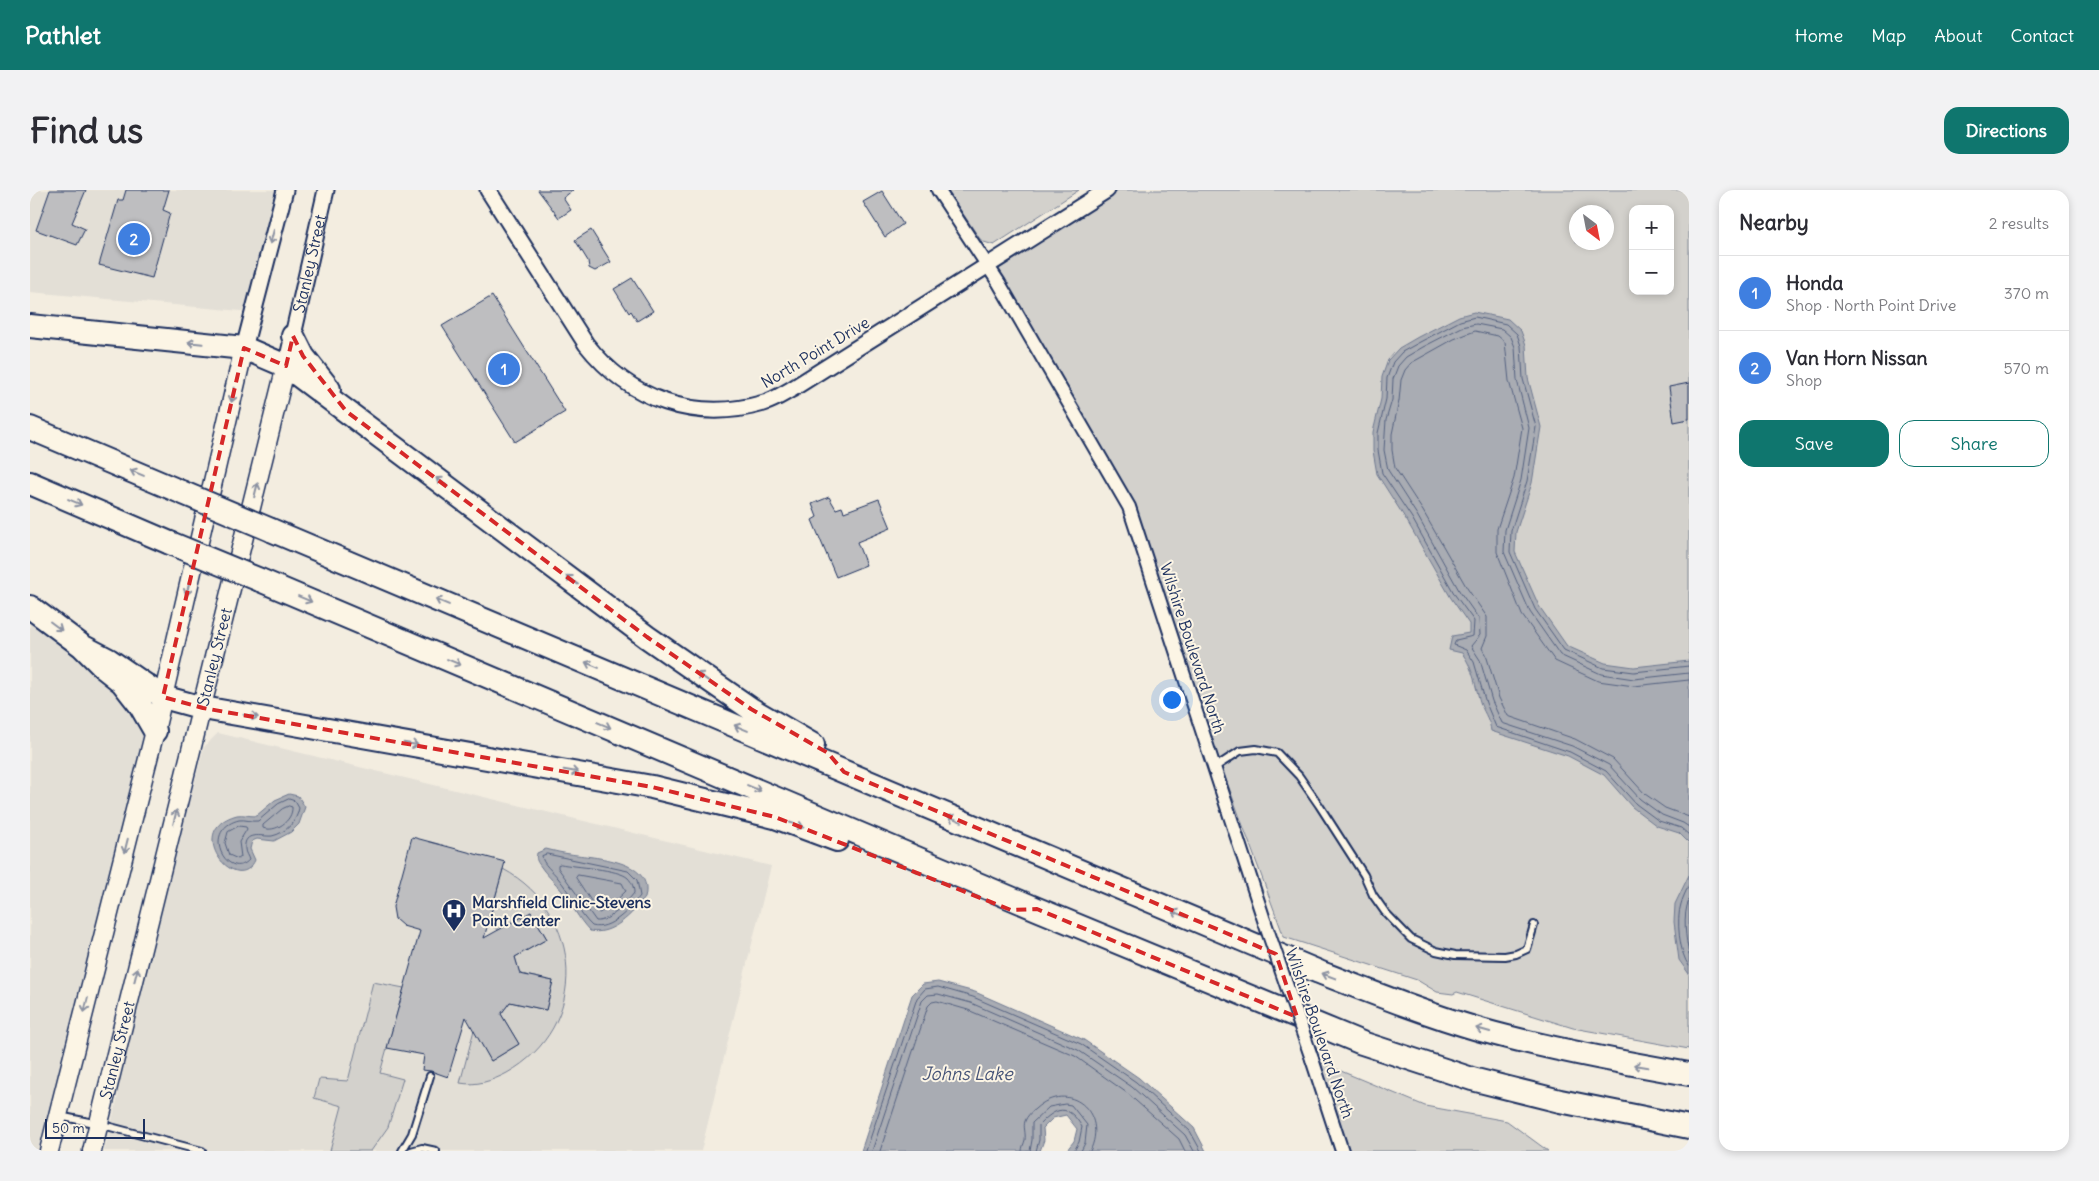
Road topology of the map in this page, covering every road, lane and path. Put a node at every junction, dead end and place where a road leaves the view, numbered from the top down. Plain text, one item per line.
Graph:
1 (285, 190) edge
2 (326, 190) edge
3 (488, 190) edge
4 (938, 190) edge
5 (1107, 190) edge
6 (988, 266) junction
7 (30, 326) edge
8 (293, 336) junction
9 (244, 348) junction
10 (286, 366) junction
11 (346, 411) junction
12 (30, 428) edge
13 (30, 483) edge
14 (30, 607) edge
15 (82, 646) junction
16 (163, 697) junction
17 (203, 708) junction
18 (155, 731) junction
19 (1214, 768) junction
20 (844, 772) junction
21 (1037, 909) junction
22 (1534, 925) dead end
23 (1689, 1074) edge
24 (430, 1076) dead end
25 (57, 1116) junction
26 (99, 1124) junction
27 (1689, 1127) edge
28 (49, 1151) edge
29 (92, 1151) edge
30 (202, 1151) edge
31 (402, 1151) edge
32 (411, 1151) edge
33 (436, 1151) edge
34 (1342, 1151) edge

1 -> 9 street
2 - 8 street, Stanley Street
3 - 6 street, North Point Drive
4 - 6 street, Wilshire Boulevard North
5 - 6 street, North Point Drive
6 - 19 street, Wilshire Boulevard North
9 -> 7 highway
8 - 10 street, Stanley Street
8 - 11 highway
9 - 10 highway
9 -> 16 main road
10 - 11 highway
17 -> 10 main road, Stanley Street
20 -> 11 highway
20 -> 12 highway, bridge
13 -> 21 highway, bridge
14 -> 15 highway
15 - 16 highway
15 - 18 highway
16 - 17 highway
16 - 18 main road
17 -> 21 highway
26 -> 17 main road, Stanley Street
18 -> 25 main road
19 - 22 lane
19 - 34 street, Wilshire Boulevard North, bridge
23 -> 20 highway
21 - 27 highway
24 - 31 lane
25 - 26 lane
25 - 28 main road
26 - 29 main road, Stanley Street
26 - 30 lane
32 - 33 lane

